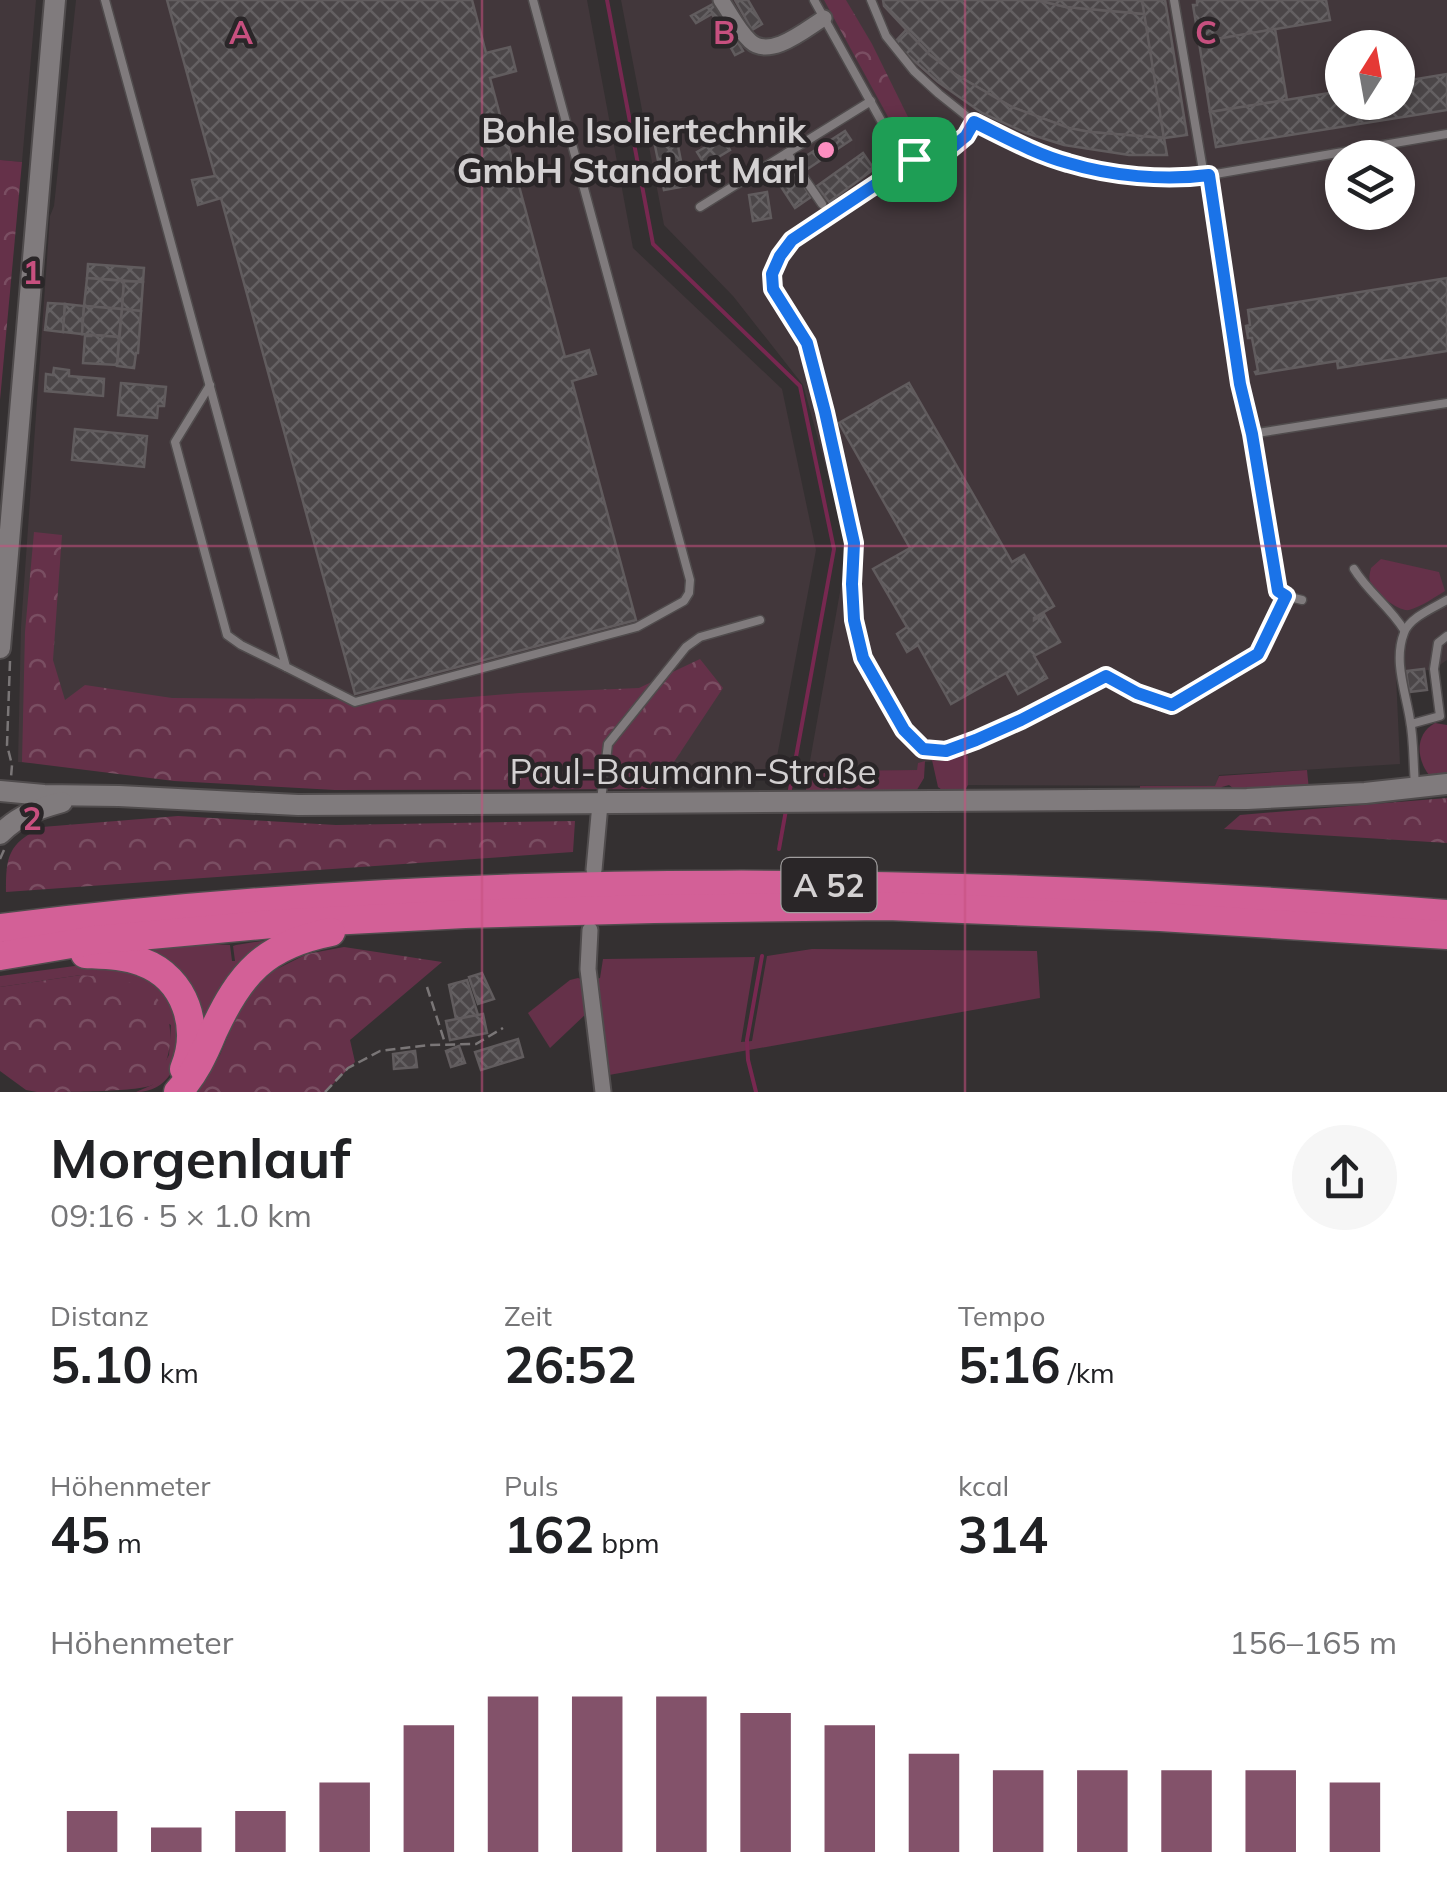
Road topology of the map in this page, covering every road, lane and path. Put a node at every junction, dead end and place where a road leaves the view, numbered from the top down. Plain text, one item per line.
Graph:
1 (54, 0) edge
2 (105, 0) edge
3 (533, 0) edge
4 (721, 0) edge
5 (814, 0) edge
6 (871, 0) edge
7 (1174, 0) edge
8 (824, 18) junction
9 (872, 101) junction
10 (974, 122) junction
11 (1447, 134) edge
12 (787, 154) junction
13 (914, 159) junction
14 (1206, 176) junction
15 (822, 204) dead end
16 (700, 207) dead end
17 (210, 385) junction
18 (1447, 403) edge
19 (1252, 434) junction
20 (1354, 570) dead end
21 (1286, 596) junction
22 (1302, 600) dead end
23 (1447, 600) edge
24 (760, 620) dead end
25 (1404, 630) junction
26 (1447, 636) edge
27 (0, 648) edge
28 (286, 667) junction
29 (1411, 724) junction
30 (1447, 784) edge
31 (1415, 788) junction
32 (0, 791) edge
33 (88, 796) junction
34 (600, 804) junction
35 (0, 834) edge
36 (594, 870) dead end
37 (465, 914) junction
38 (1447, 914) edge
39 (590, 930) dead end
40 (1447, 935) edge
41 (9, 943) edge
42 (426, 987) dead end
43 (503, 1028) dead end
44 (445, 1045) junction
45 (165, 1092) edge
46 (178, 1092) edge
47 (325, 1092) edge
48 (603, 1092) edge

1 - 27 main road
2 - 17 lane
3 - 28 lane
4 - 8 street
5 - 8 lane
6 - 10 lane
7 - 14 lane
8 - 9 lane
9 - 12 lane
9 - 13 lane
10 - 13 lane
10 - 14 lane
11 - 14 lane
12 - 15 lane
12 - 16 lane
13 - 21 lane
14 - 19 lane
17 - 28 lane
17 - 28 lane
18 - 19 lane
19 - 21 lane
20 - 25 lane
21 - 22 lane
23 - 25 lane
24 - 34 lane
25 - 29 lane
26 - 29 lane
29 - 31 lane
30 - 31 main road, Paul-Baumann-Straße
31 - 34 main road, Paul-Baumann-Straße
32 - 33 main road, Paul-Baumann-Straße
33 - 34 main road, Paul-Baumann-Straße
33 - 35 main road
34 - 36 street
37 - 40 highway, A 52
37 - 41 highway, A 52
37 - 46 highway
38 - 41 highway, A 52
39 - 48 street
41 - 45 highway
42 - 44 path
43 - 44 path
44 - 47 path

